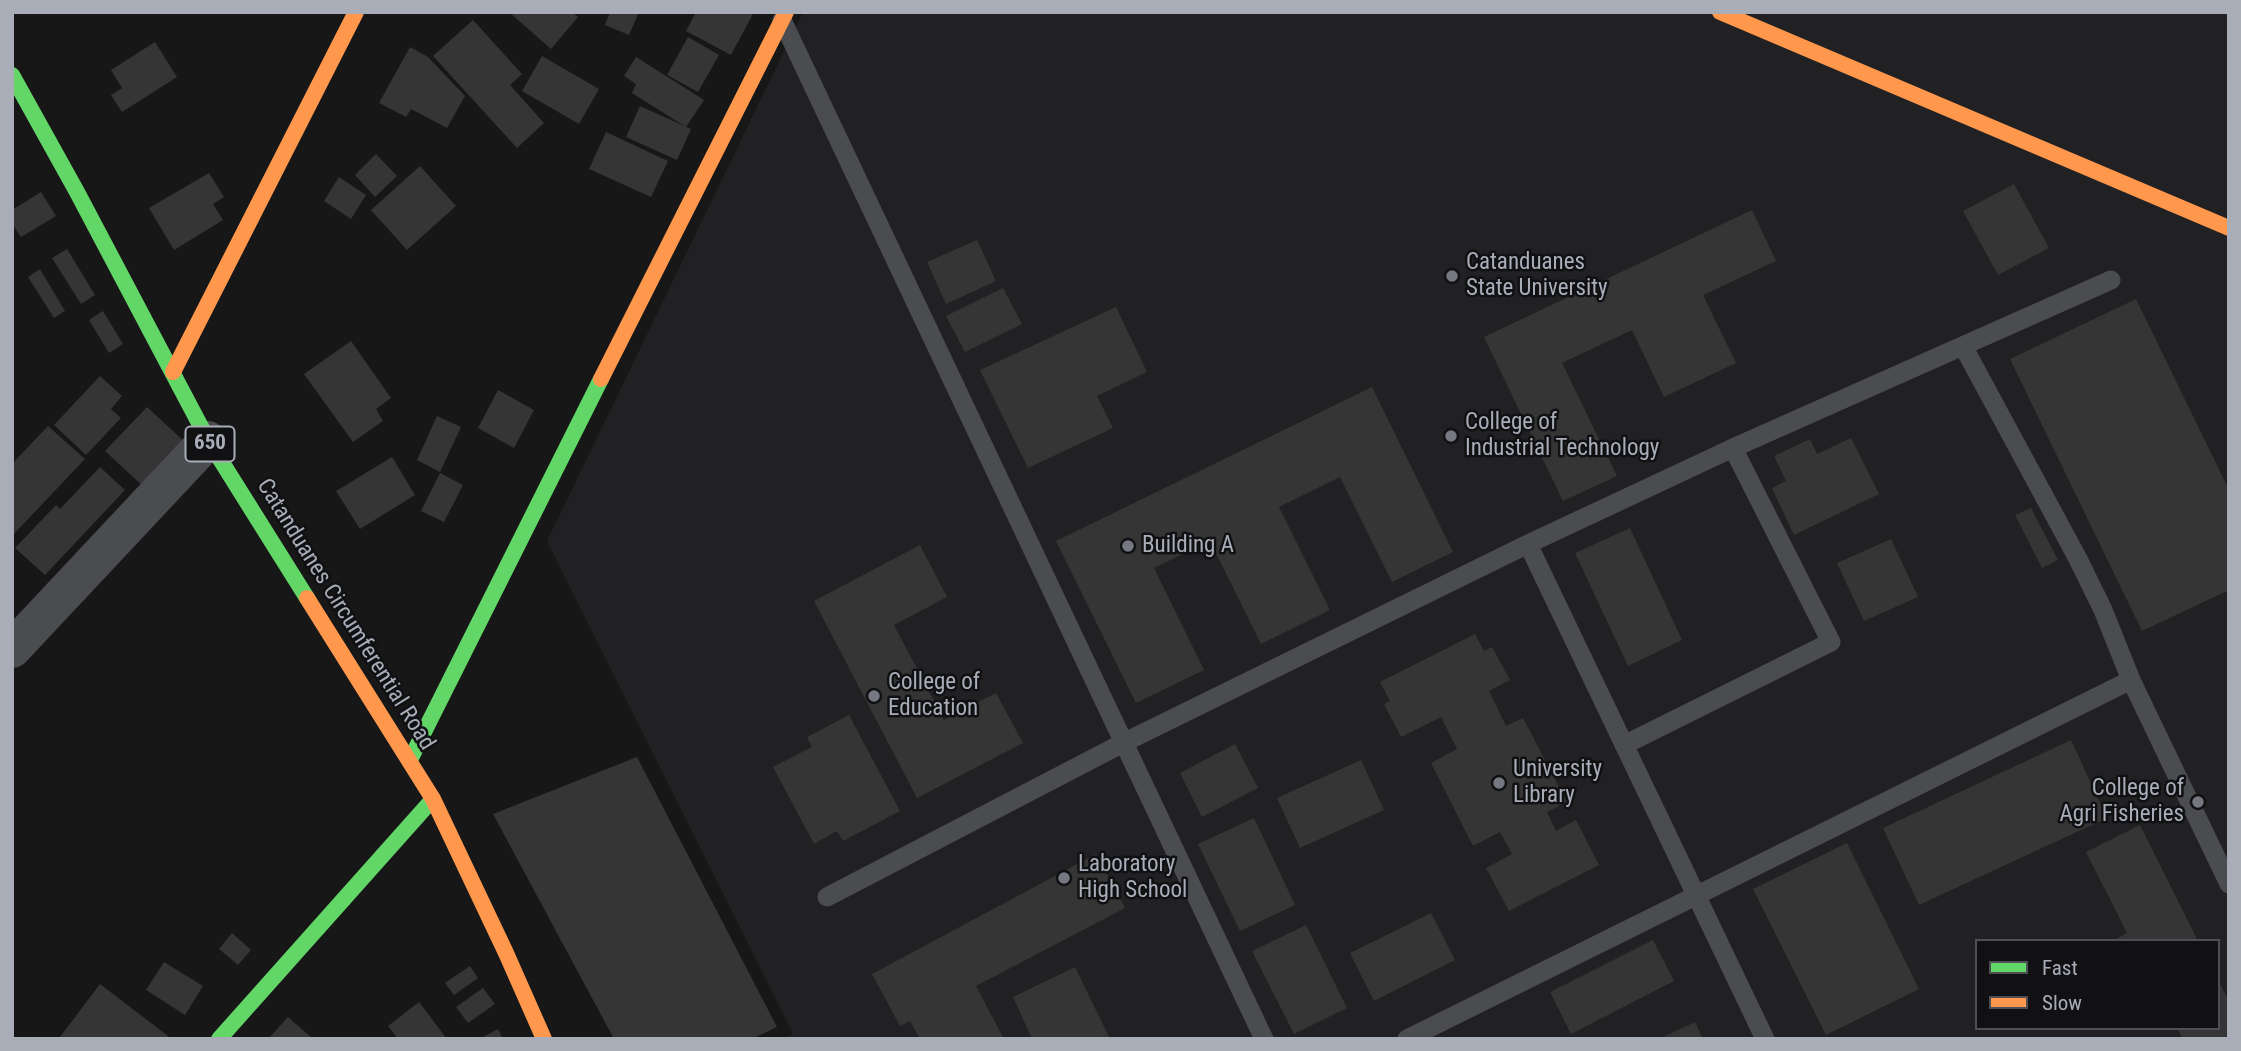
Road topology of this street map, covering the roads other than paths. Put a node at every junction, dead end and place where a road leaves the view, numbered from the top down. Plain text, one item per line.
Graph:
1 (356, 12) edge
2 (1720, 12) edge
3 (784, 16) edge
4 (12, 75) edge
5 (2229, 228) edge
6 (2111, 280) dead end
7 (1963, 346) junction
8 (173, 372) junction
9 (208, 440) junction
10 (1733, 448) junction
11 (1528, 544) junction
12 (12, 649) edge
13 (2131, 680) junction
14 (1124, 743) junction
15 (1624, 745) junction
16 (410, 760) junction
17 (433, 799) junction
18 (2229, 884) edge
19 (1696, 896) junction
20 (827, 897) dead end
21 (219, 1039) edge
22 (544, 1039) edge
23 (1264, 1039) edge
24 (1407, 1039) edge
25 (1765, 1039) edge

1 - 8 street
2 - 5 street
3 - 14 lane
3 - 16 street
4 - 8 street, Catanduanes Circumferential Road / 650
6 - 7 lane
7 - 10 lane
7 - 13 lane
8 - 9 street, Catanduanes Circumferential Road / 650
9 - 12 street
9 - 16 street, Catanduanes Circumferential Road / 650
10 - 11 lane
10 - 15 lane
11 - 14 lane
11 - 15 lane
13 - 18 lane
13 - 19 lane
14 - 20 lane
14 - 23 lane
15 - 19 lane
16 - 17 street, Catanduanes Circumferential Road / 650
17 - 21 street
17 - 22 street, Catanduanes Circumferential Road / 650
19 - 24 lane
19 - 25 lane

